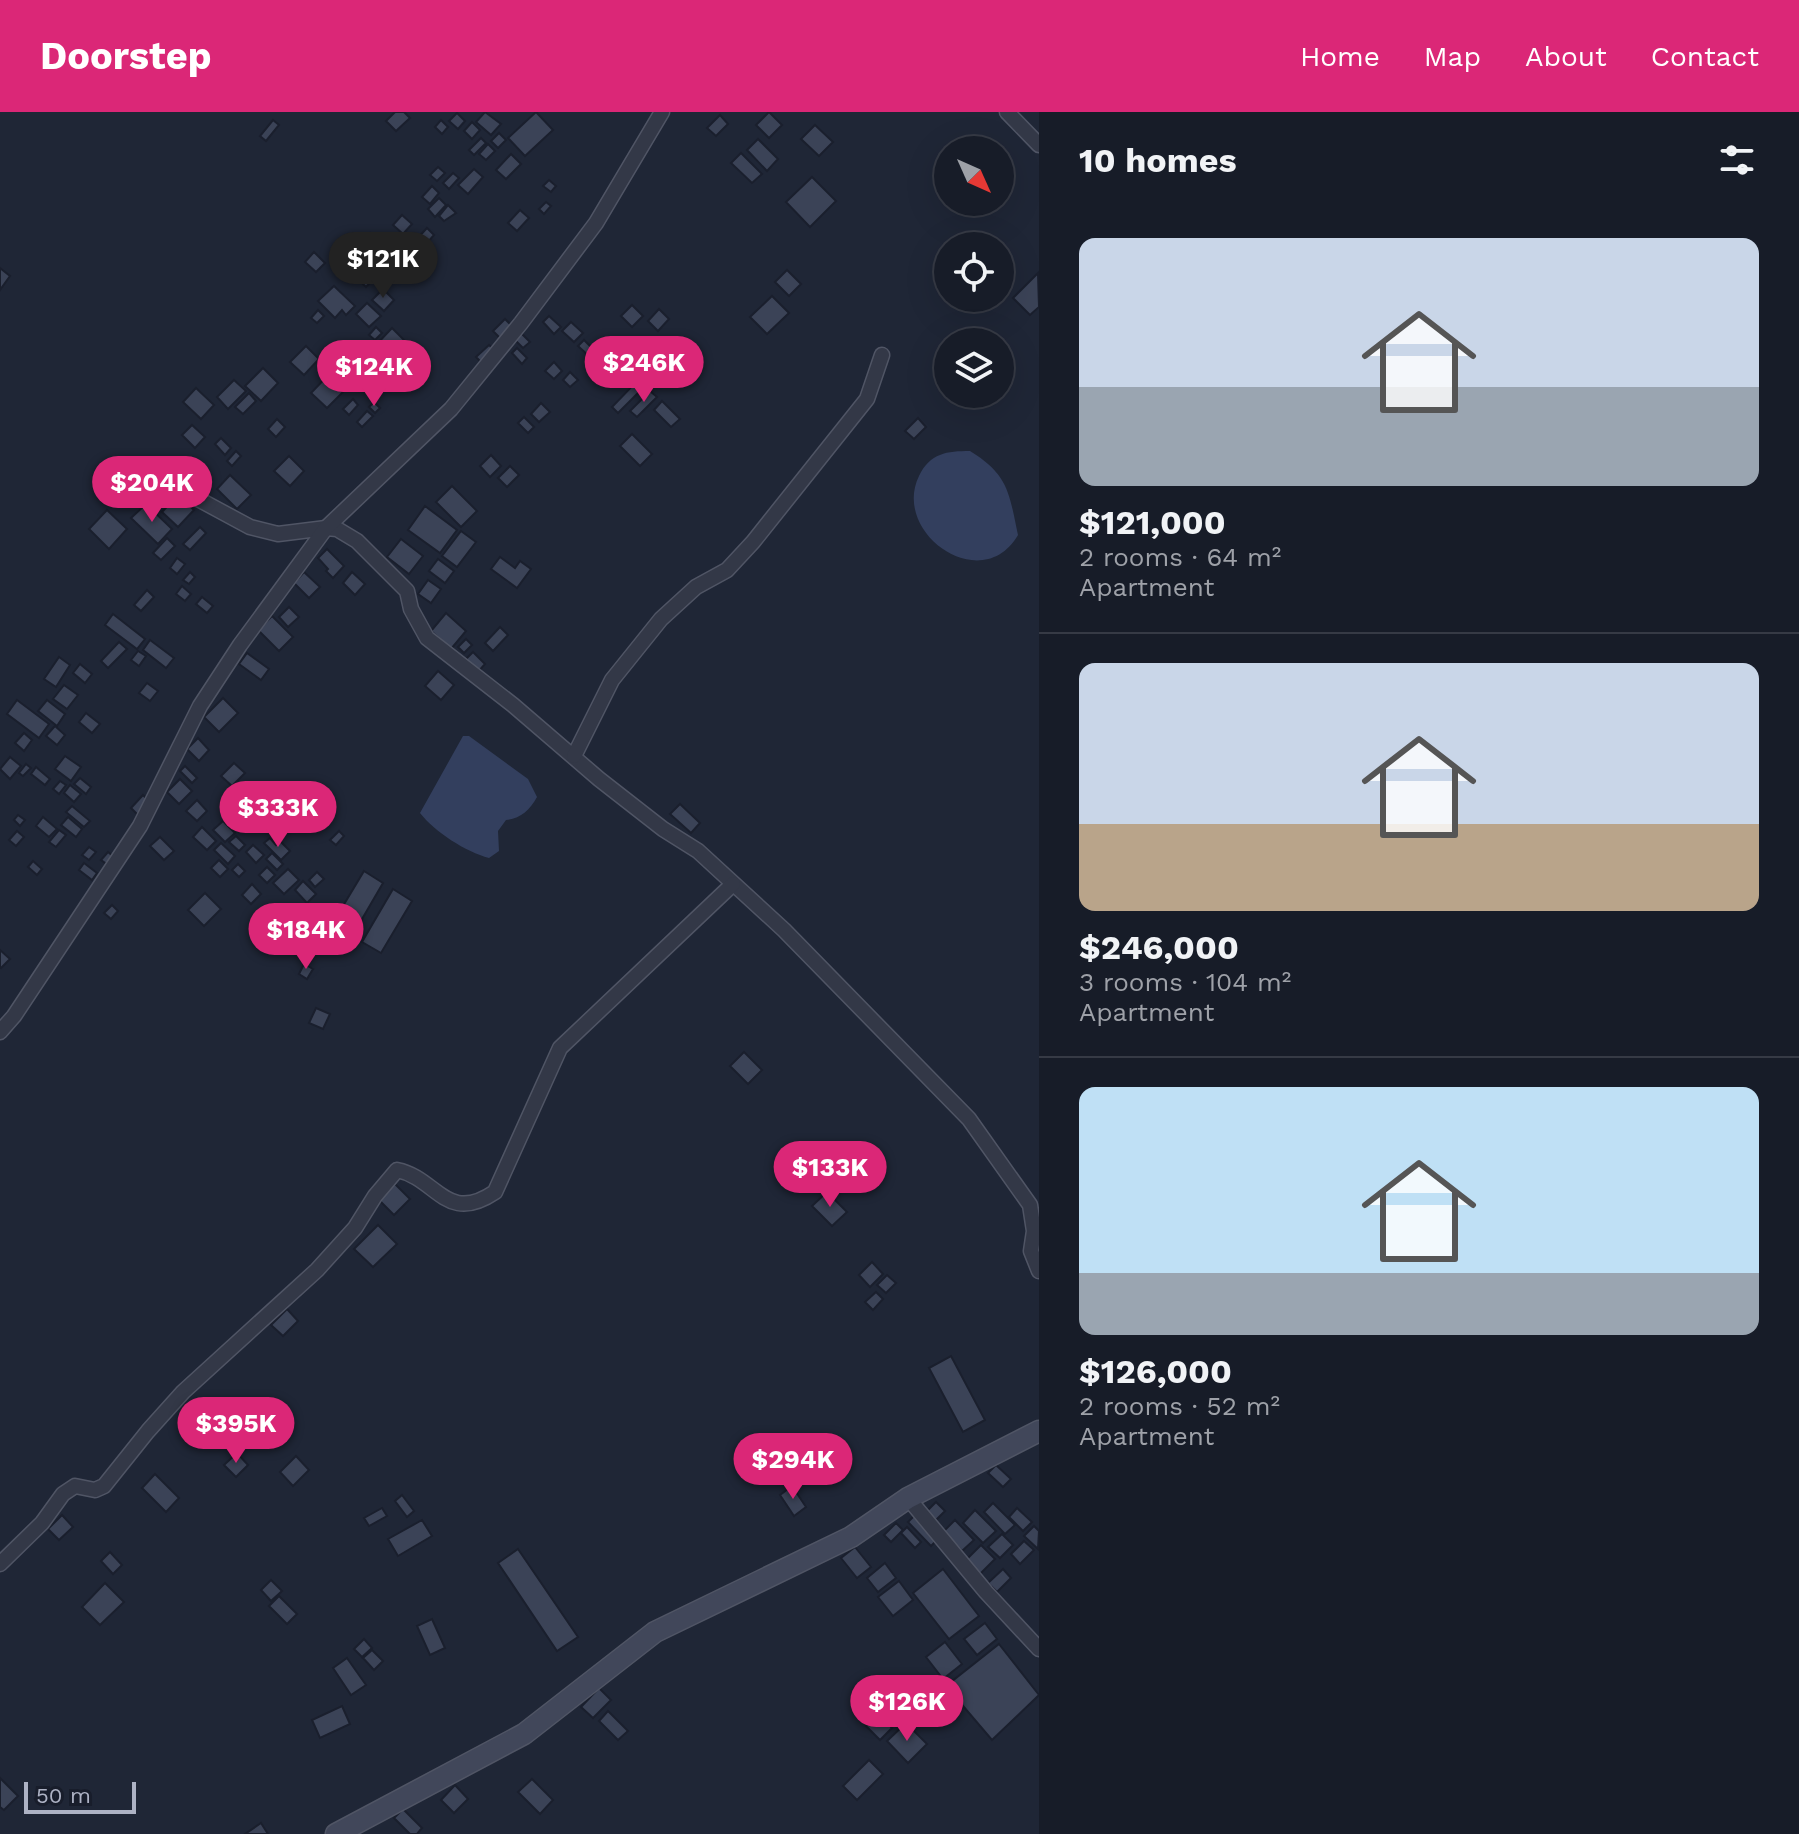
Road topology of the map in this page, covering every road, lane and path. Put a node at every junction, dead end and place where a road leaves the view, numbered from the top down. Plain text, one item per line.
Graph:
1 (662, 112) edge
2 (1007, 112) edge
3 (1039, 145) edge
4 (882, 355) dead end
5 (161, 467) dead end
6 (326, 528) junction
7 (574, 756) junction
8 (733, 884) junction
9 (0, 1032) edge
10 (1039, 1271) edge
11 (1039, 1431) edge
12 (908, 1498) junction
13 (0, 1564) edge
14 (1039, 1649) edge
15 (336, 1834) edge

1 - 6 street
2 - 3 street
4 - 7 street
5 - 6 street
6 - 7 street
6 - 9 street
7 - 8 street
8 - 10 street
8 - 13 street
11 - 12 street
12 - 14 street
12 - 15 street

